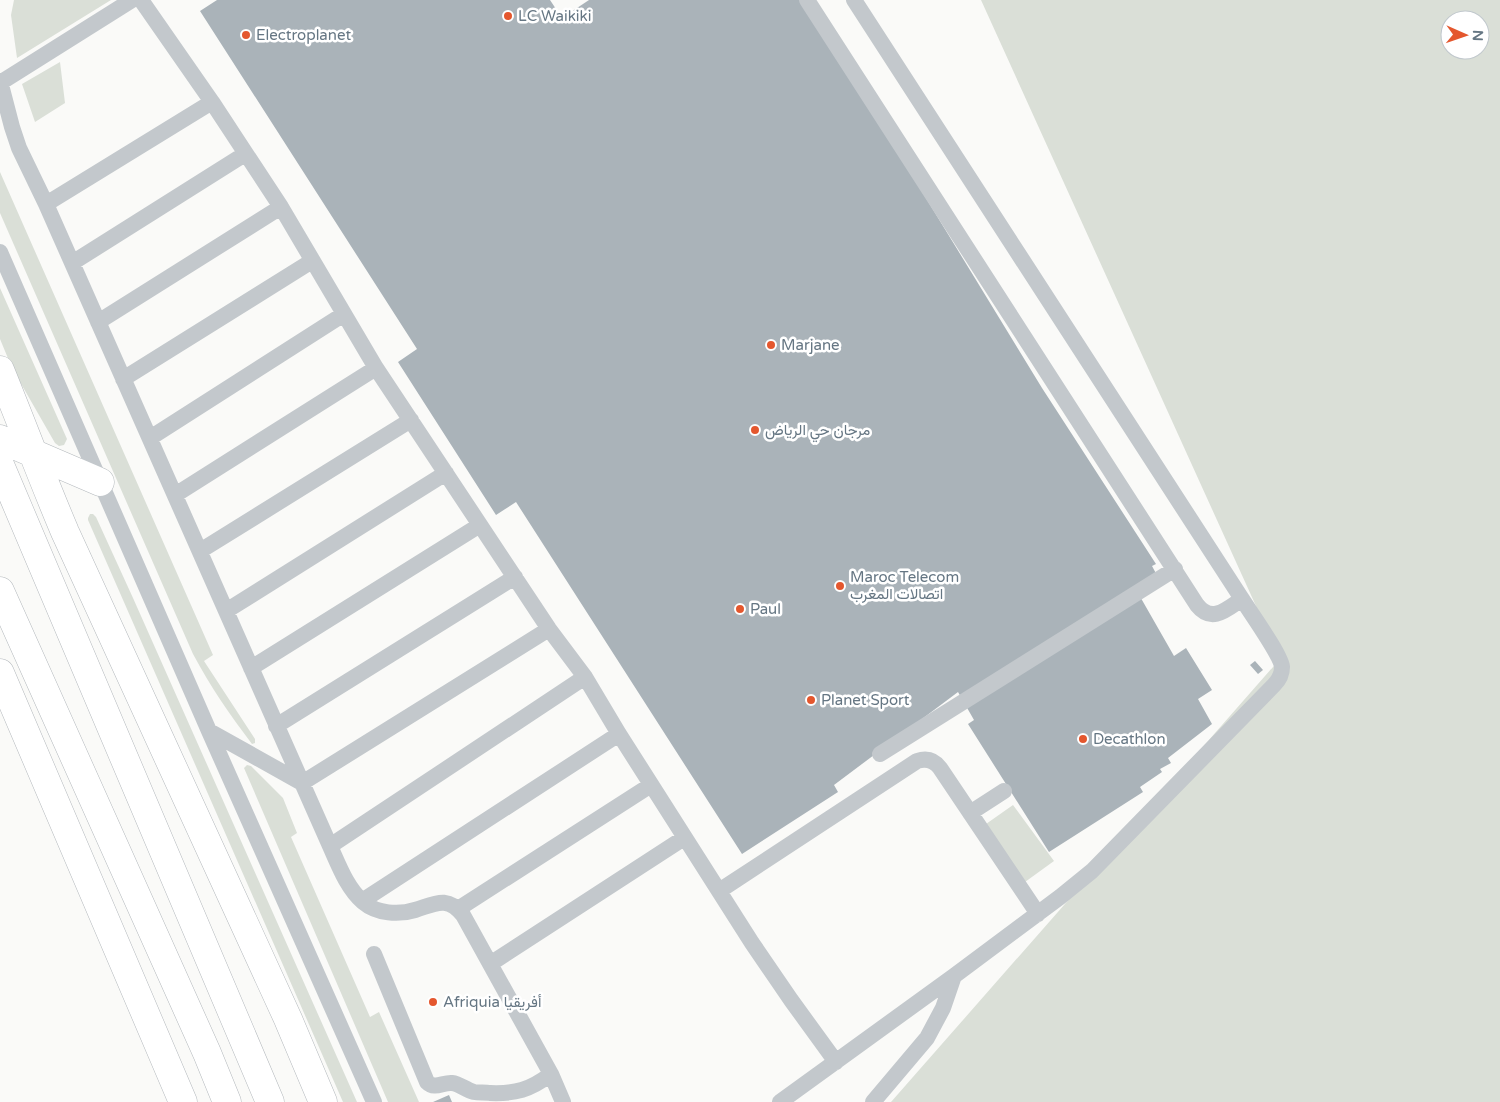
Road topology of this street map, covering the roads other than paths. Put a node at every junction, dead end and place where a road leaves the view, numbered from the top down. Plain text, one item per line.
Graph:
1 (132, 0) edge
2 (141, 0) edge
3 (807, 0) edge
4 (854, 0) edge
5 (0, 82) edge
6 (212, 102) junction
7 (245, 154) junction
8 (46, 204) junction
9 (281, 207) junction
10 (0, 252) edge
11 (312, 261) junction
12 (72, 263) junction
13 (344, 314) junction
14 (98, 322) junction
15 (376, 368) junction
16 (0, 370) edge
17 (124, 379) junction
18 (411, 420) junction
19 (150, 438) junction
20 (0, 439) edge
21 (34, 453) junction
22 (0, 465) edge
23 (446, 473) junction
24 (100, 482) junction
25 (175, 495) junction
26 (480, 525) junction
27 (200, 552) junction
28 (1175, 569) junction
29 (515, 577) junction
30 (0, 590) edge
31 (1242, 599) junction
32 (226, 612) junction
33 (549, 628) junction
34 (251, 668) junction
35 (0, 673) edge
36 (585, 677) junction
37 (276, 726) junction
38 (209, 731) junction
39 (619, 734) junction
40 (880, 754) dead end
41 (302, 783) junction
42 (651, 785) junction
43 (1004, 791) dead end
44 (968, 810) junction
45 (684, 838) junction
46 (330, 846) junction
47 (719, 891) junction
48 (362, 901) junction
49 (458, 909) junction
50 (1038, 914) junction
51 (374, 954) dead end
52 (490, 964) junction
53 (954, 976) junction
54 (836, 1062) junction
55 (551, 1074) junction
56 (182, 1102) edge
57 (227, 1102) edge
58 (270, 1102) edge
59 (323, 1102) edge
60 (374, 1102) edge
61 (563, 1102) edge
62 (780, 1102) edge
63 (873, 1102) edge

1 - 5 lane
2 - 6 lane
3 - 28 lane
4 - 31 lane
5 - 8 lane
6 - 7 lane
6 - 8 lane
7 - 9 lane
7 - 12 lane
8 - 12 lane
9 - 11 lane
9 - 14 lane
10 - 24 lane
11 - 13 lane
11 - 17 lane
12 - 14 lane
13 - 15 lane
13 - 19 lane
14 - 17 lane
15 - 18 lane
15 - 25 lane
16 - 21 highway
17 - 19 lane
18 - 23 lane
18 - 27 lane
19 - 25 lane
20 - 21 highway
21 - 24 highway
21 - 59 highway
22 - 58 highway
23 - 26 lane
23 - 32 lane
24 - 38 lane
25 - 27 lane
26 - 29 lane
26 - 34 lane
27 - 32 lane
28 - 31 lane
28 - 40 lane
29 - 33 lane
29 - 37 lane
30 - 57 highway
31 - 50 lane
32 - 34 lane
33 - 36 lane
33 - 41 lane
34 - 37 lane
35 - 56 highway
36 - 39 lane
36 - 46 lane
37 - 41 lane
38 - 41 lane
38 - 60 lane
39 - 42 lane
39 - 48 lane
41 - 46 lane
42 - 45 lane
42 - 49 lane
43 - 44 lane
44 - 47 lane
44 - 50 lane
45 - 47 lane
45 - 52 lane
46 - 48 lane
47 - 54 lane
48 - 49 lane
49 - 52 lane
50 - 53 lane
51 - 55 lane
52 - 55 lane
53 - 54 lane
53 - 63 lane
54 - 62 lane
55 - 61 lane

